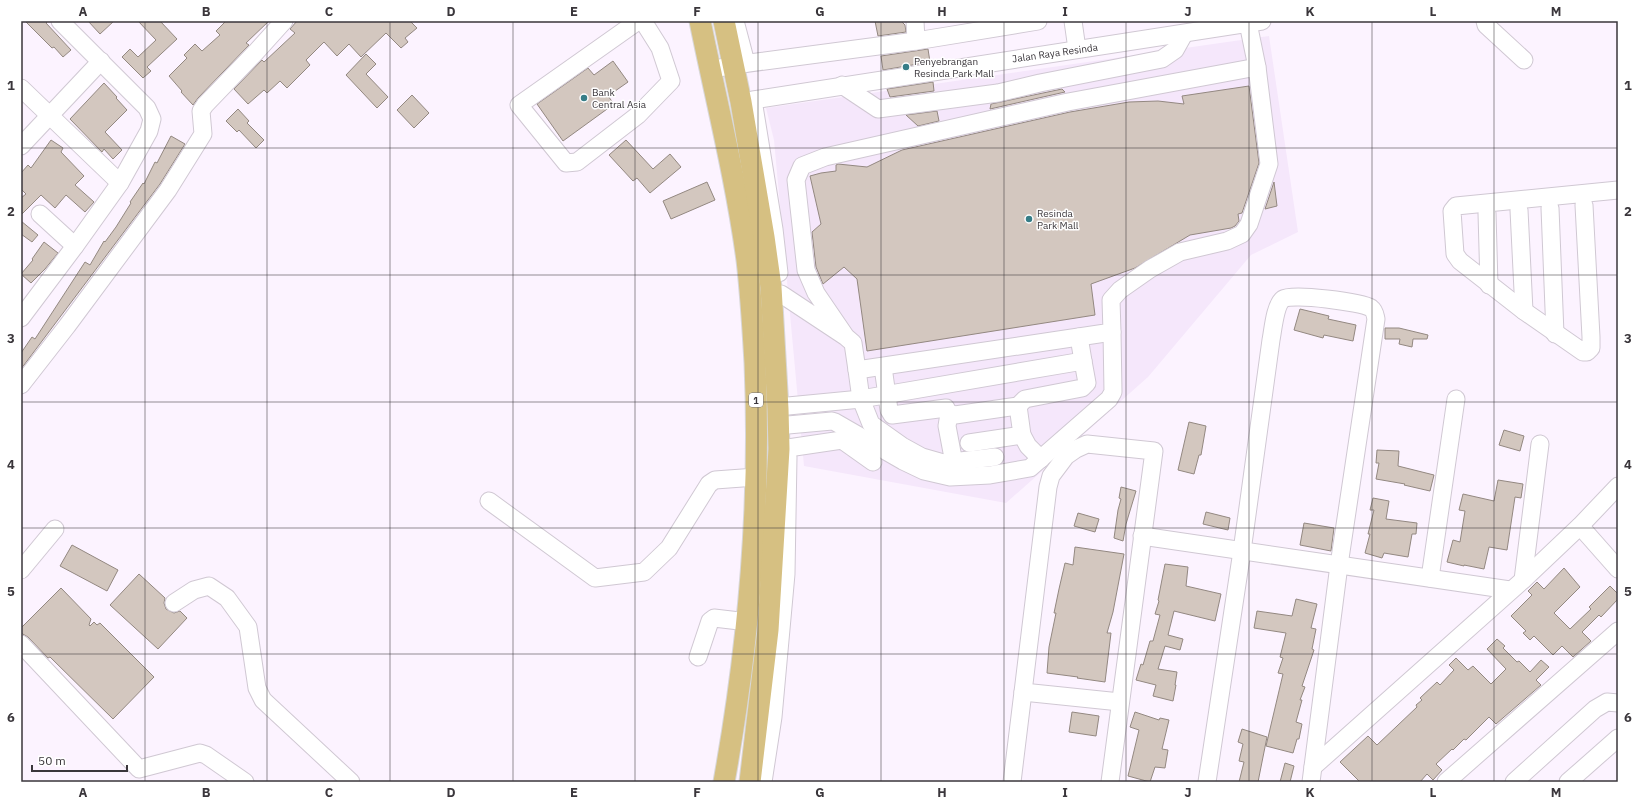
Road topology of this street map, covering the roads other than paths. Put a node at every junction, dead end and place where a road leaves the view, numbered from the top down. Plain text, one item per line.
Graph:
1 (60, 21) edge
2 (284, 21) edge
3 (638, 21) edge
4 (643, 21) edge
5 (700, 21) edge
6 (724, 21) edge
7 (735, 21) edge
8 (915, 21) edge
9 (1038, 21) edge
10 (1074, 21) edge
11 (1485, 21) edge
12 (1255, 22) edge
13 (1184, 34) junction
14 (916, 41) junction
15 (1077, 49) junction
16 (1524, 60) dead end
17 (101, 61) junction
18 (740, 64) junction
19 (1257, 67) junction
20 (710, 70) junction
21 (842, 86) junction
22 (21, 88) edge
23 (50, 116) junction
24 (21, 146) edge
25 (120, 183) junction
26 (1615, 187) edge
27 (1584, 199) junction
28 (1550, 208) junction
29 (1520, 210) junction
30 (1487, 213) junction
31 (40, 214) dead end
32 (1452, 216) junction
33 (75, 246) junction
34 (1489, 285) junction
35 (781, 294) junction
36 (24, 308) edge
37 (1524, 311) junction
38 (1112, 332) junction
39 (1555, 334) junction
40 (846, 337) junction
41 (1079, 337) junction
42 (940, 359) junction
43 (1083, 361) junction
44 (883, 367) junction
45 (857, 370) junction
46 (21, 385) edge
47 (943, 386) junction
48 (887, 395) junction
49 (861, 399) junction
50 (1456, 399) dead end
51 (788, 406) junction
52 (1018, 406) junction
53 (947, 411) junction
54 (788, 425) junction
55 (1022, 436) junction
56 (969, 443) dead end
57 (1540, 444) dead end
58 (788, 448) junction
59 (995, 457) dead end
60 (1041, 459) junction
61 (873, 462) dead end
62 (954, 462) junction
63 (756, 477) junction
64 (1618, 486) edge
65 (489, 501) dead end
66 (1580, 526) junction
67 (55, 529) dead end
68 (1142, 536) junction
69 (1242, 551) junction
70 (1339, 565) junction
71 (1618, 569) edge
72 (21, 570) edge
73 (1430, 578) junction
74 (1516, 585) junction
75 (174, 603) dead end
76 (748, 622) junction
77 (1618, 631) edge
78 (21, 644) edge
79 (698, 657) dead end
80 (1023, 692) junction
81 (1120, 702) junction
82 (1618, 703) edge
83 (1618, 738) edge
84 (1312, 775) edge
85 (245, 782) edge
86 (351, 782) edge
87 (724, 782) edge
88 (750, 782) edge
89 (764, 782) edge
90 (1012, 782) edge
91 (1110, 782) edge
92 (1207, 782) edge
93 (1446, 782) edge
94 (1514, 782) edge
95 (1568, 782) edge

1 - 17 street
2 - 46 street
3 - 4 street
5 - 20 main road, 1
6 - 18 main road, 1
7 - 18 street
8 - 14 street
9 - 14 street
10 - 15 street
11 - 16 street
12 - 13 street, Jalan Raya Resinda
12 - 19 street
13 - 15 street, Jalan Raya Resinda
13 - 21 street
14 - 18 street
15 - 21 street, Jalan Raya Resinda
17 - 23 street
17 - 25 street
18 - 20 street
18 - 88 main road, 1
19 - 38 street
19 - 40 street
20 - 63 main road, 1
21 - 35 street, Jalan Raya Resinda
22 - 23 street
23 - 24 street
23 - 25 street
25 - 33 street
26 - 27 street
27 - 28 street
27 - 32 street
27 - 39 street
28 - 29 street
28 - 39 street
29 - 30 street
29 - 37 street
30 - 32 street
30 - 34 street
31 - 33 street
32 - 34 street
33 - 36 street
34 - 37 street
35 - 40 street
35 - 51 street
37 - 39 street
38 - 41 street
38 - 60 street
40 - 45 street
41 - 42 street
41 - 43 street
42 - 44 street
42 - 47 street
43 - 47 street
43 - 52 street
44 - 45 street
44 - 48 street
45 - 49 street
47 - 48 street
47 - 53 street
48 - 49 street
48 - 53 street
49 - 51 street
49 - 62 street
50 - 73 street
51 - 54 street
52 - 53 street
52 - 55 street
53 - 62 street
54 - 58 street
54 - 60 street
55 - 56 street
55 - 60 street
57 - 74 street
58 - 61 street
58 - 89 street
59 - 62 street
63 - 65 street
63 - 76 main road, 1
64 - 66 street
66 - 71 street
66 - 74 street
67 - 72 street
68 - 69 street
68 - 80 street
68 - 81 street
69 - 70 street
69 - 70 street
69 - 92 street
70 - 73 street
70 - 84 street
73 - 74 street
74 - 84 street
75 - 86 street
76 - 79 street
76 - 87 main road, 1
77 - 93 street
78 - 85 street
80 - 81 street
80 - 90 street
81 - 91 street
82 - 94 street
83 - 95 street

